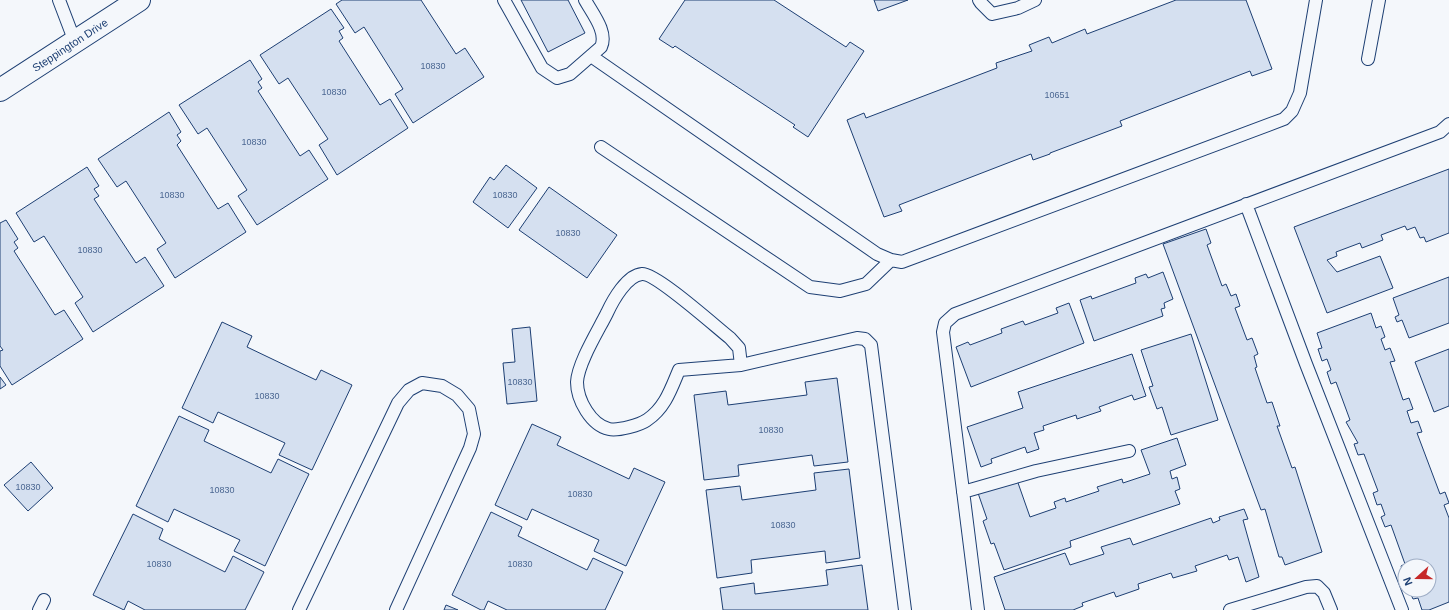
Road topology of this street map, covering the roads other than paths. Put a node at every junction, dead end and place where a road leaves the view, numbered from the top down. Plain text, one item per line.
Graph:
1 (58, 0) edge
2 (139, 0) edge
3 (504, 0) edge
4 (585, 0) edge
5 (1035, 0) edge
6 (1316, 0) edge
7 (1379, 0) edge
8 (980, 2) edge
9 (75, 42) junction
10 (591, 56) junction
11 (1368, 59) dead end
12 (0, 90) edge
13 (1449, 124) edge
14 (601, 147) dead end
15 (1246, 204) junction
16 (891, 260) junction
17 (741, 365) junction
18 (1130, 451) dead end
19 (963, 492) junction
20 (299, 610) edge
21 (396, 610) edge
22 (905, 610) edge
23 (978, 610) edge
24 (1230, 610) edge
25 (1331, 610) edge
26 (1402, 610) edge

1 - 9 lane
2 - 9 street, Steppington Drive
3 - 10 lane
4 - 10 lane
5 - 8 lane
6 - 16 lane
7 - 11 lane
9 - 12 street, Steppington Drive
10 - 16 lane
13 - 15 lane
14 - 16 lane
15 - 19 lane
15 - 26 lane
17 - 17 lane
17 - 22 lane
18 - 19 lane
19 - 23 lane
20 - 21 lane
24 - 25 lane

